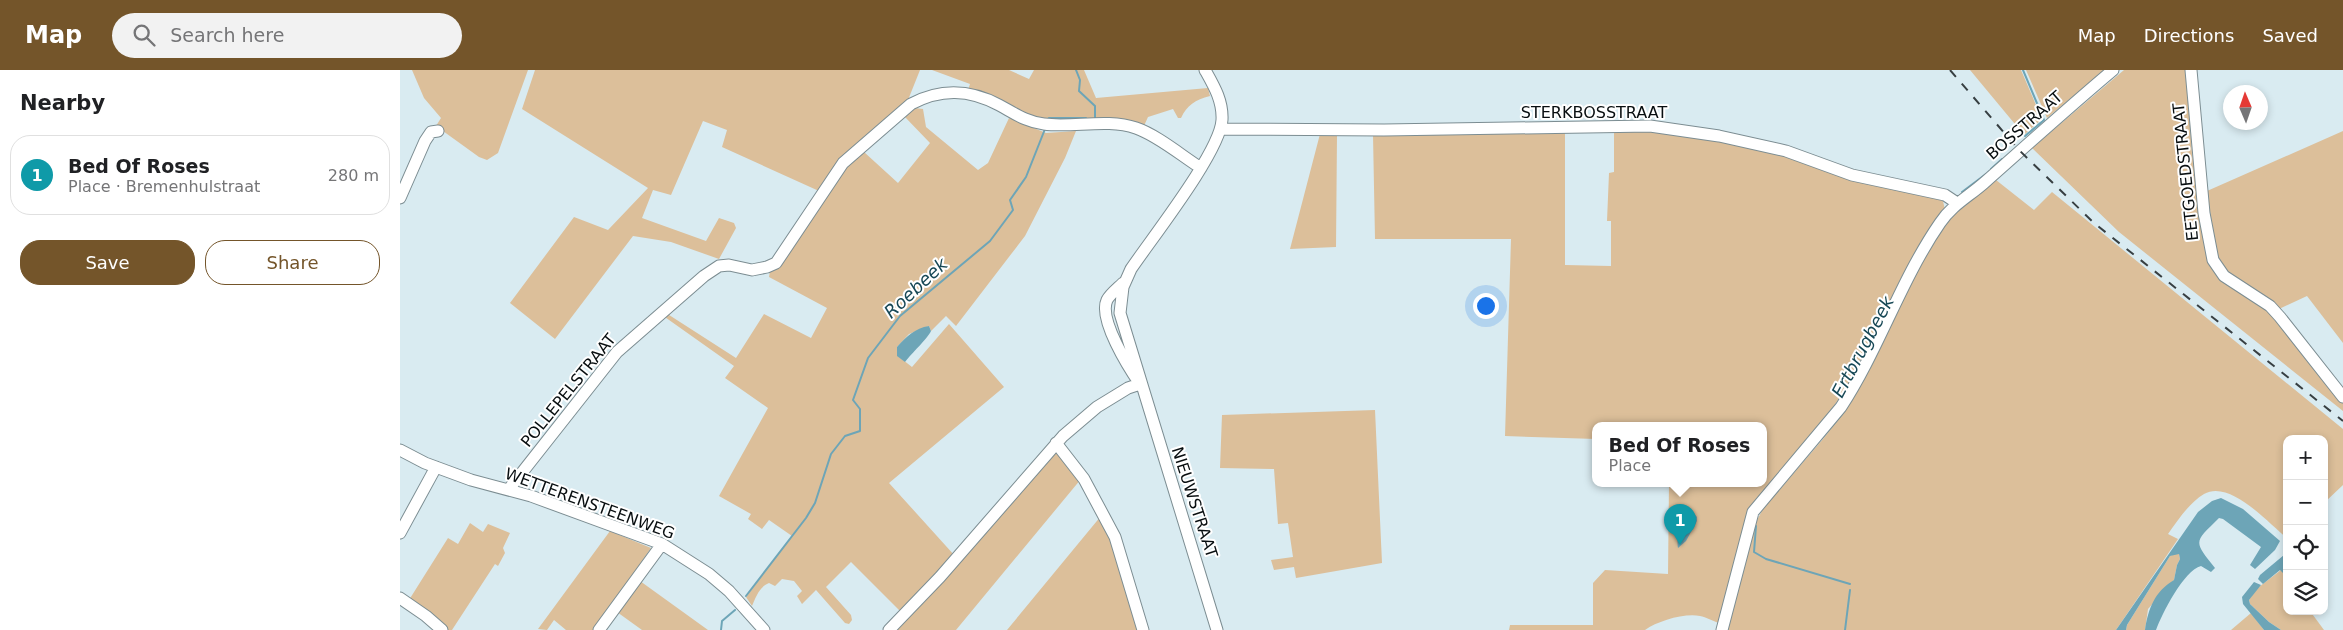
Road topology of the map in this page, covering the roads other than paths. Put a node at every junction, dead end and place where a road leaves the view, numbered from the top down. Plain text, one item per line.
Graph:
1 (1206, 70) edge
2 (2113, 70) edge
3 (2190, 70) edge
4 (1221, 129) junction
5 (438, 131) dead end
6 (1201, 168) junction
7 (400, 198) edge
8 (1956, 203) junction
9 (1140, 384) junction
10 (2343, 397) edge
11 (1056, 443) junction
12 (400, 450) edge
13 (436, 467) junction
14 (509, 489) junction
15 (400, 533) edge
16 (662, 544) junction
17 (400, 598) edge
18 (442, 630) edge
19 (599, 630) edge
20 (764, 630) edge
21 (889, 630) edge
22 (1143, 630) edge
23 (1217, 630) edge
24 (1722, 630) edge

1 - 4 street
2 - 8 street, BOSSTRAAT
3 - 10 street, EETGOEDSTRAAT
4 - 6 street, NIEUWSTRAAT
4 - 8 street, STERKBOSSTRAAT
5 - 7 street
6 - 9 street, NIEUWSTRAAT
6 - 14 street, POLLEPELSTRAAT
8 - 24 street, BOSSTRAAT
9 - 11 street
9 - 23 street, NIEUWSTRAAT
11 - 21 street
11 - 22 street
12 - 13 street, WETTERENSTEENWEG
13 - 14 street, WETTERENSTEENWEG
13 - 15 street
14 - 16 street, WETTERENSTEENWEG
16 - 19 street
16 - 20 street, WETTERENSTEENWEG
17 - 18 street

